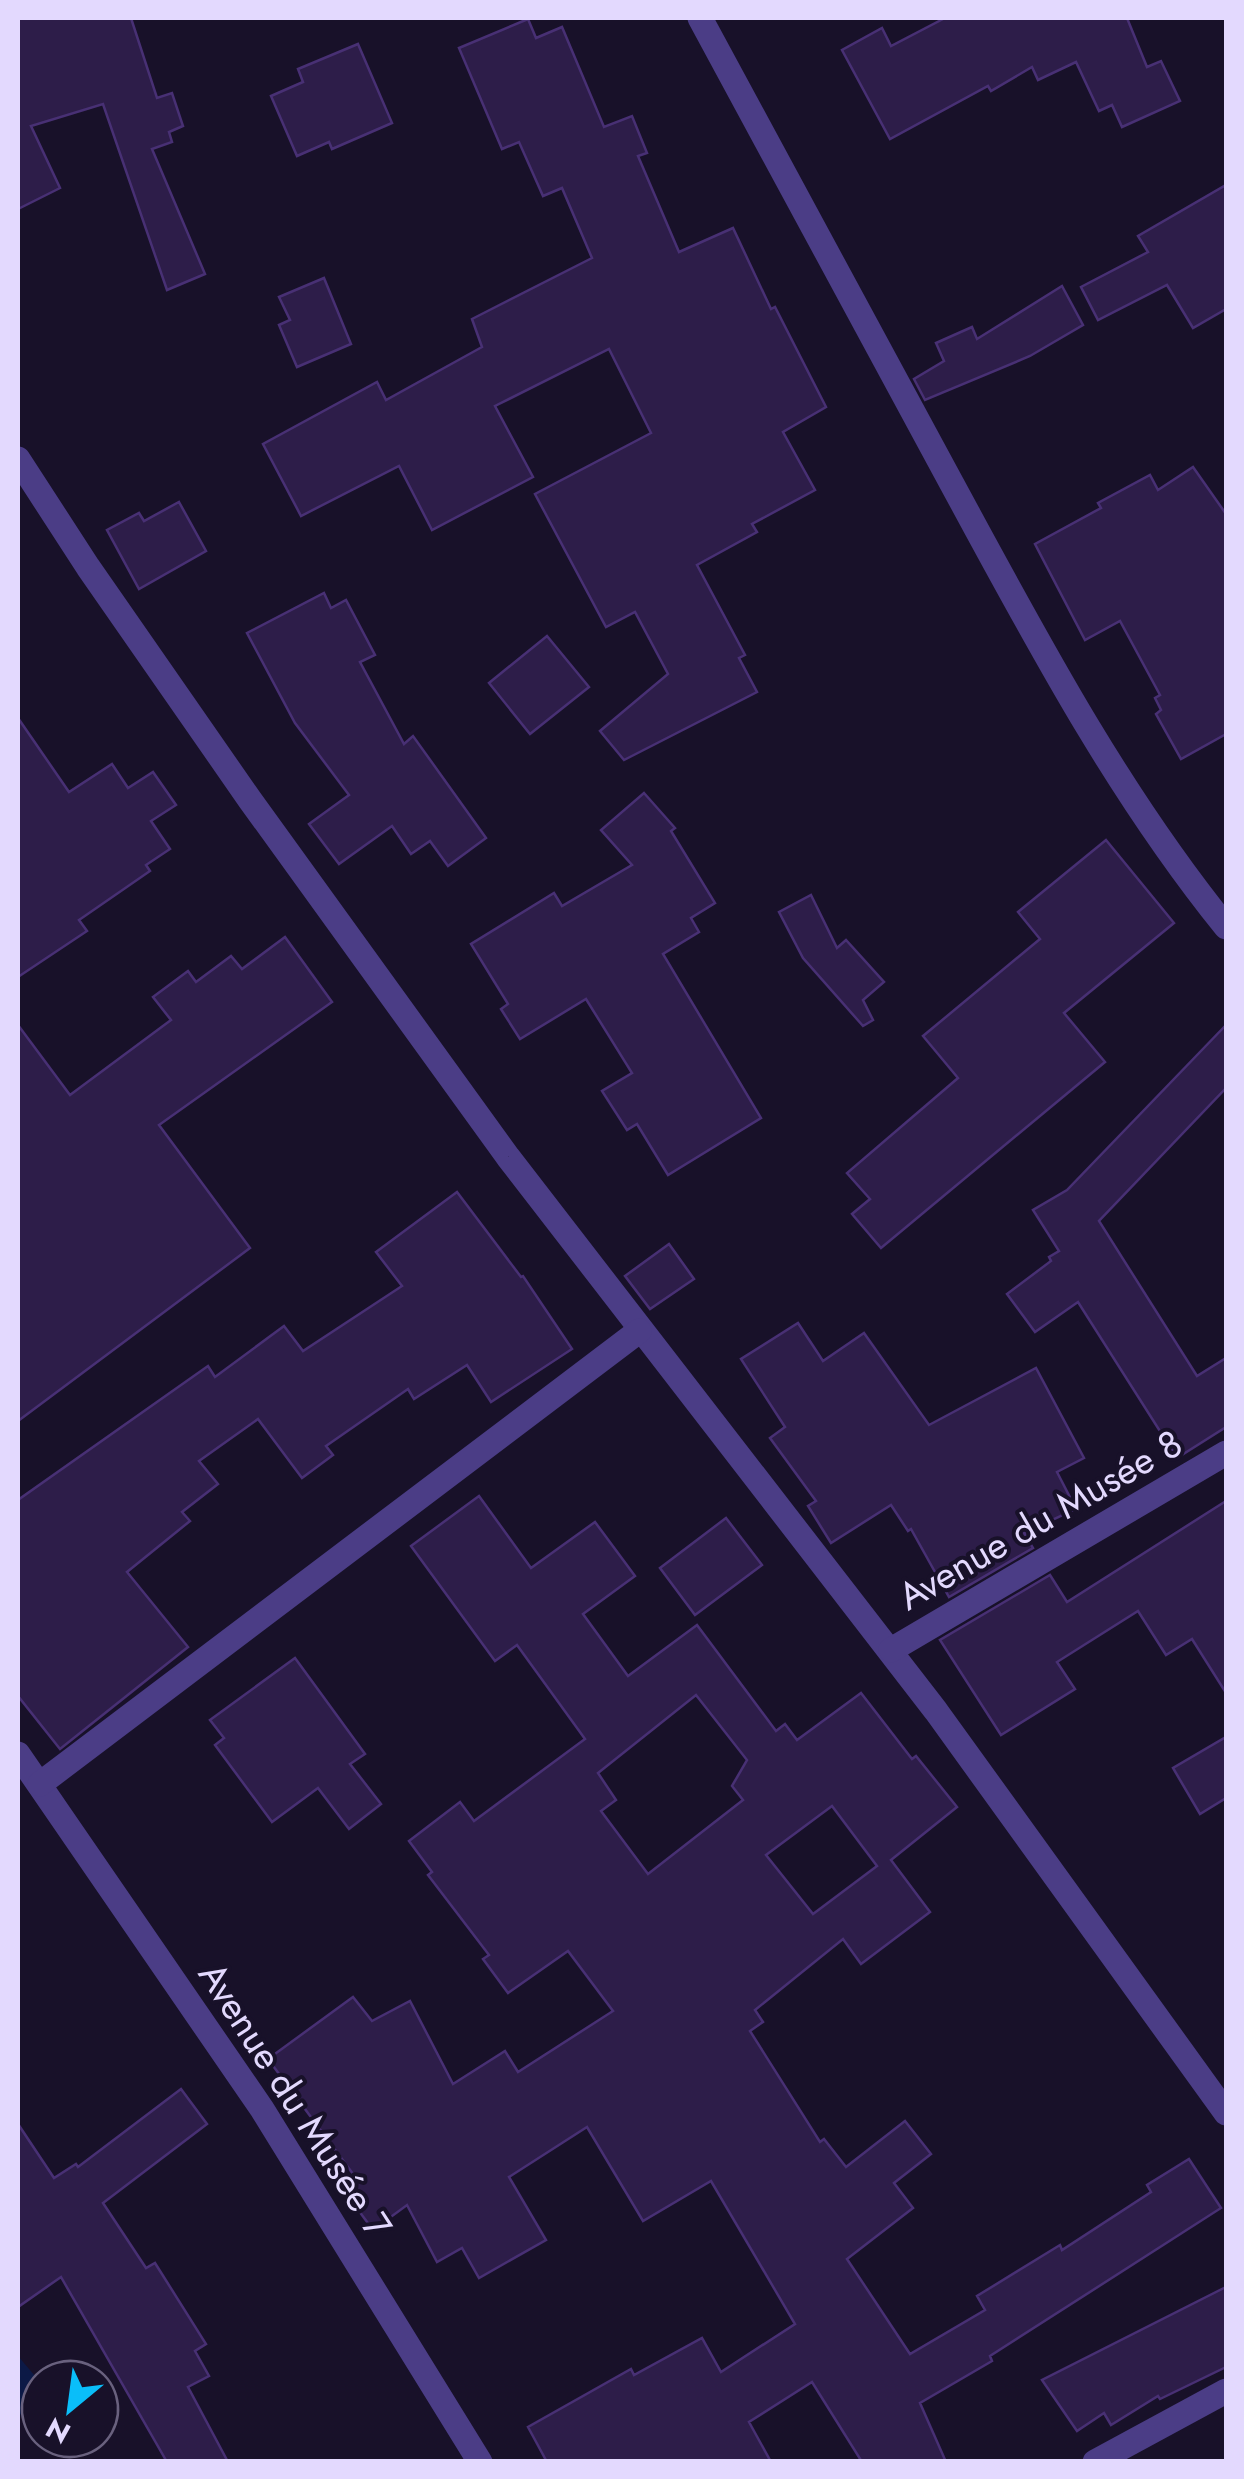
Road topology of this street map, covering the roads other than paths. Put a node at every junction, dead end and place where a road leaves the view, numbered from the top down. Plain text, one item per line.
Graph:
1 (700, 18) edge
2 (18, 459) edge
3 (1226, 926) edge
4 (640, 1331) junction
5 (1226, 1453) edge
6 (890, 1650) junction
7 (18, 1754) edge
8 (40, 1784) junction
9 (1226, 2113) edge
10 (1226, 2391) edge
11 (480, 2462) edge
12 (1095, 2462) edge

1 - 3 street
2 - 4 street
4 - 6 street
4 - 8 street
5 - 6 street, Avenue du Musée 8
6 - 9 street
7 - 8 street, Avenue du Musée 7
8 - 11 street, Avenue du Musée 7
10 - 12 street

